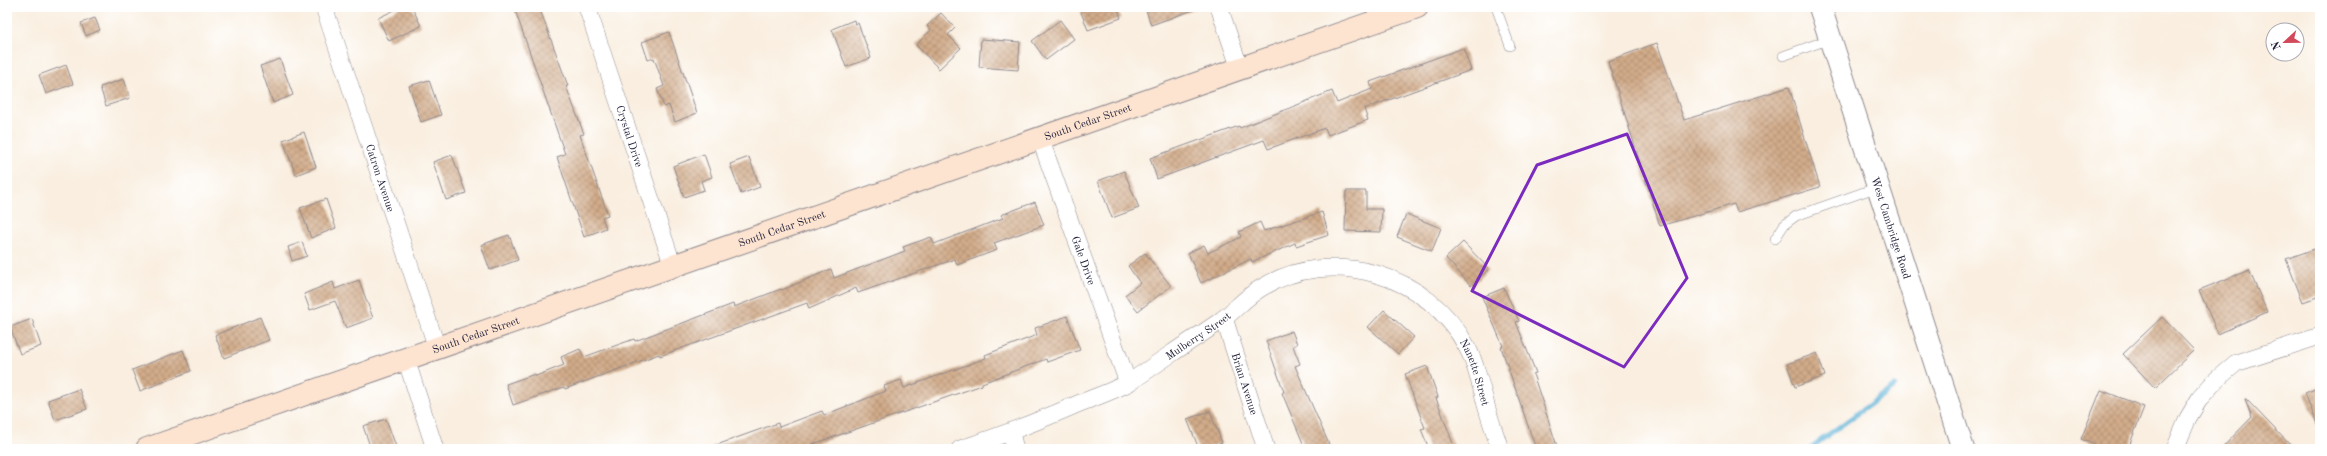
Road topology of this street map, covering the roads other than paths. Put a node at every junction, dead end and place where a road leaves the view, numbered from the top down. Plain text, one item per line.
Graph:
1 (324, 7) edge
2 (587, 7) edge
3 (1219, 7) edge
4 (1417, 7) edge
5 (1496, 7) edge
6 (1820, 7) edge
7 (1830, 39) junction
8 (1510, 46) dead end
9 (1783, 56) dead end
10 (1240, 69) junction
11 (1040, 138) junction
12 (1878, 187) junction
13 (1774, 239) dead end
14 (673, 266) junction
15 (1434, 304) joint
16 (1224, 318) junction
17 (2320, 336) edge
18 (437, 348) junction
19 (406, 359) junction
20 (1128, 383) junction
21 (1013, 441) edge
22 (147, 449) edge
23 (435, 449) edge
24 (960, 449) edge
25 (1266, 449) edge
26 (1500, 449) edge
27 (1963, 449) edge
28 (2175, 449) edge

1 - 18 street, Catron Avenue
2 - 14 street, Crystal Drive
3 - 10 street
4 - 10 main road, South Cedar Street
5 - 8 lane
6 - 7 street, West Cambridge Road
7 - 9 lane
7 - 12 street, West Cambridge Road
10 - 11 main road, South Cedar Street
11 - 14 main road, South Cedar Street
11 - 20 street, Gale Drive
12 - 13 lane
12 - 27 street, West Cambridge Road
14 - 18 main road, South Cedar Street
15 - 16 street, Mulberry Street
15 - 26 street, Nanette Street
16 - 20 street, Mulberry Street
16 - 25 street, Brian Avenue
17 - 28 street
18 - 19 main road, South Cedar Street
19 - 22 main road, South Cedar Street
19 - 23 street
20 - 21 street, Mulberry Street
21 - 24 street, Mulberry Street

